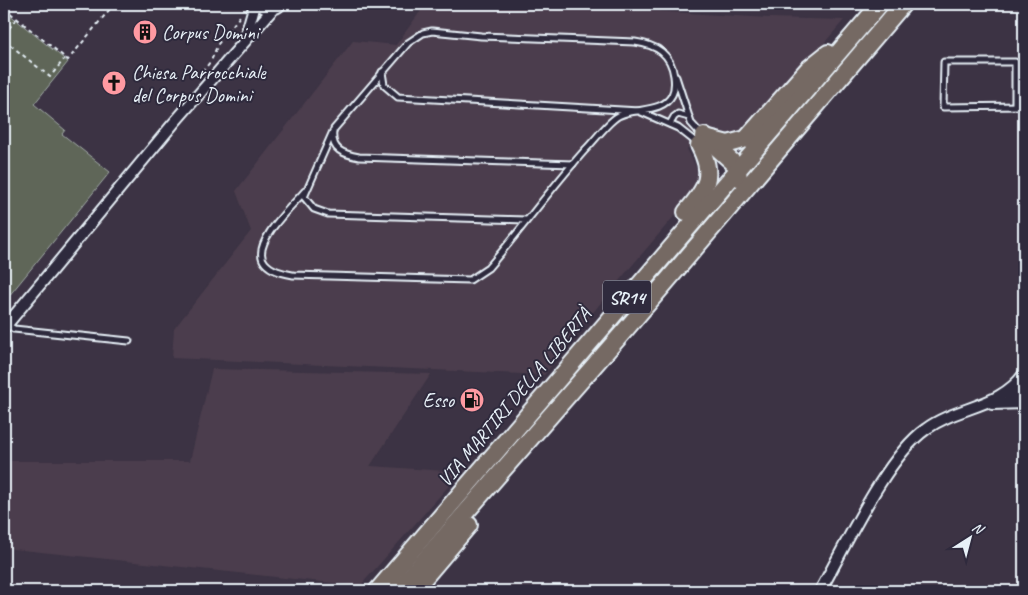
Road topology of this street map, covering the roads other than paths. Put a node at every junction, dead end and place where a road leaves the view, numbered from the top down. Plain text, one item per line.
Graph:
1 (255, 4) edge
2 (259, 4) edge
3 (281, 4) edge
4 (880, 4) edge
5 (903, 4) edge
6 (272, 10) junction
7 (848, 40) junction
8 (242, 43) junction
9 (847, 69) junction
10 (673, 70) junction
11 (382, 72) junction
12 (1015, 105) junction
13 (1024, 106) edge
14 (639, 111) junction
15 (689, 117) junction
16 (670, 124) junction
17 (334, 129) junction
18 (701, 141) junction
19 (573, 164) junction
20 (737, 171) junction
21 (305, 191) junction
22 (526, 220) junction
23 (619, 306) junction
24 (630, 323) junction
25 (5, 327) edge
26 (129, 341) dead end
27 (1024, 374) edge
28 (1005, 394) junction
29 (1024, 394) edge
30 (567, 396) junction
31 (1024, 403) edge
32 (981, 405) junction
33 (377, 591) edge
34 (397, 591) edge
35 (412, 591) edge
36 (820, 591) edge

1 - 8 street
2 - 6 street
3 - 6 street
4 - 7 main road, VIA MARTIRI DELLA LIBERTÀ / SR14
5 - 9 main road, VIA MARTIRI DELLA LIBERTÀ / SR14
6 - 8 street
7 - 18 main road
7 - 20 main road, VIA MARTIRI DELLA LIBERTÀ / SR14
8 - 25 street
9 - 20 main road
9 - 24 main road, VIA MARTIRI DELLA LIBERTÀ / SR14
10 - 11 lane
10 - 14 lane
10 - 15 lane
11 - 14 lane
11 - 17 lane
12 - 12 lane
12 - 13 lane
14 - 16 lane
14 - 19 lane
15 - 16 lane
15 - 18 lane
16 - 18 lane
17 - 19 lane
17 - 21 lane
18 - 20 main road
18 - 23 main road
19 - 22 lane
20 - 23 main road, VIA MARTIRI DELLA LIBERTÀ / SR14
20 - 24 main road
21 - 22 lane
21 - 22 lane
23 - 33 main road, VIA MARTIRI DELLA LIBERTÀ / SR14
24 - 30 main road, VIA MARTIRI DELLA LIBERTÀ / SR14
25 - 26 lane
27 - 28 street
28 - 29 street
28 - 32 street
30 - 34 main road, VIA MARTIRI DELLA LIBERTÀ / SR14
30 - 35 main road, VIA MARTIRI DELLA LIBERTÀ / SR14
31 - 32 street
32 - 36 street

